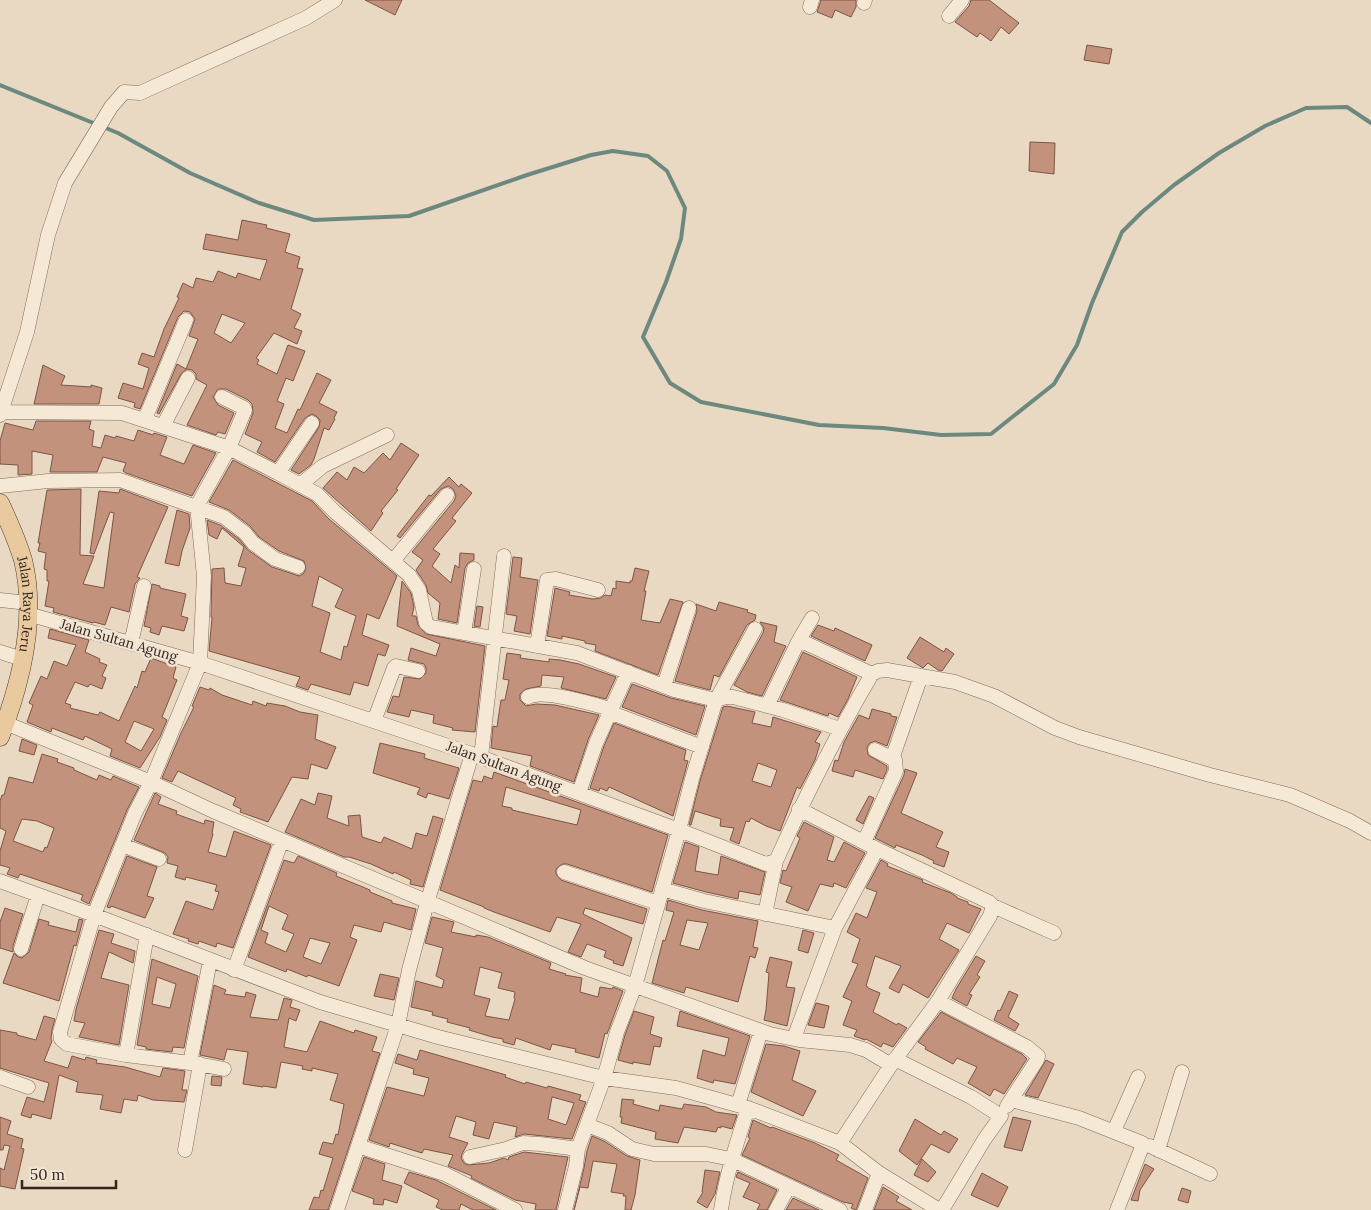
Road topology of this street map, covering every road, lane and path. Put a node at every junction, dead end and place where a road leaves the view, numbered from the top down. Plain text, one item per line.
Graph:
1 (335, 0) edge
2 (962, 0) edge
3 (949, 16) dead end
4 (186, 320) dead end
5 (188, 378) dead end
6 (222, 397) dead end
7 (0, 413) edge
8 (144, 419) junction
9 (312, 424) dead end
10 (162, 426) junction
11 (387, 435) dead end
12 (229, 448) junction
13 (278, 473) junction
14 (0, 486) edge
15 (308, 489) junction
16 (448, 495) dead end
17 (0, 503) edge
18 (197, 506) junction
19 (504, 556) dead end
20 (393, 561) junction
21 (298, 567) dead end
22 (474, 569) dead end
23 (144, 586) dead end
24 (598, 590) dead end
25 (0, 600) edge
26 (28, 608) junction
27 (689, 608) dead end
28 (812, 618) dead end
29 (755, 629) dead end
30 (464, 633) junction
31 (496, 639) junction
32 (799, 640) junction
33 (131, 643) junction
34 (537, 646) junction
35 (0, 652) edge
36 (22, 659) junction
37 (200, 663) junction
38 (418, 670) dead end
39 (628, 672) junction
40 (872, 674) junction
41 (921, 676) junction
42 (664, 686) junction
43 (528, 697) dead end
44 (716, 700) junction
45 (767, 706) junction
46 (610, 711) junction
47 (374, 721) junction
48 (2, 727) edge
49 (840, 730) junction
50 (702, 747) junction
51 (875, 750) dead end
52 (476, 755) junction
53 (892, 759) junction
54 (151, 782) junction
55 (579, 793) junction
56 (799, 809) junction
57 (680, 830) junction
58 (1371, 833) edge
59 (282, 840) junction
60 (864, 842) junction
61 (122, 845) junction
62 (877, 849) junction
63 (159, 859) dead end
64 (776, 861) junction
65 (564, 872) dead end
66 (0, 881) edge
67 (38, 895) junction
68 (660, 896) junction
69 (427, 903) junction
70 (993, 906) junction
71 (766, 914) junction
72 (94, 915) junction
73 (835, 928) junction
74 (1054, 933) dead end
75 (147, 935) junction
76 (21, 950) dead end
77 (210, 961) junction
78 (234, 970) junction
79 (635, 986) junction
80 (938, 1001) junction
81 (398, 1025) junction
82 (761, 1031) junction
83 (794, 1038) junction
84 (126, 1055) junction
85 (893, 1062) junction
86 (195, 1063) junction
87 (224, 1069) dead end
88 (1182, 1072) dead end
89 (0, 1077) edge
90 (1138, 1077) dead end
91 (604, 1078) junction
92 (28, 1087) dead end
93 (1011, 1100) junction
94 (743, 1107) junction
95 (1001, 1116) junction
96 (587, 1125) junction
97 (1114, 1131) junction
98 (840, 1143) junction
99 (1142, 1143) junction
100 (358, 1146) junction
101 (185, 1150) dead end
102 (578, 1150) junction
103 (1158, 1150) junction
104 (470, 1157) dead end
105 (731, 1158) junction
106 (879, 1173) junction
107 (1210, 1174) dead end
108 (789, 1186) junction
109 (337, 1210) edge
110 (515, 1210) edge
111 (565, 1210) edge
112 (721, 1210) edge
113 (776, 1210) edge
114 (840, 1210) edge
115 (865, 1210) edge
116 (940, 1210) edge
117 (1117, 1210) edge

1 - 7 street
2 - 3 street
4 - 8 street
5 - 10 street
6 - 12 street
7 - 8 street
8 - 10 street
9 - 13 street
10 - 12 street
11 - 15 street
12 - 13 street
12 - 18 street
13 - 15 street
14 - 18 street
15 - 20 street
16 - 20 street
17 - 26 main road, Jalan Raya Jeru
18 - 21 street
18 - 37 street
19 - 31 street
20 - 30 street
22 - 30 street
23 - 33 street
24 - 34 street
25 - 26 street, Jalan Sultan Agung
26 - 33 street, Jalan Sultan Agung
26 - 36 main road, Jalan Raya Jeru
27 - 42 street
28 - 32 street
29 - 44 street
30 - 31 street
31 - 34 street
31 - 52 street
32 - 40 street
32 - 45 street
33 - 37 street, Jalan Sultan Agung
34 - 39 street
35 - 36 street
36 - 48 main road, Jalan Raya Jeru
37 - 47 street, Jalan Sultan Agung
37 - 54 street
38 - 47 street
39 - 42 street
39 - 46 street
40 - 41 street
40 - 49 street
41 - 53 street
41 - 58 street
42 - 44 street
43 - 46 street
44 - 45 street
44 - 50 street
45 - 49 street
46 - 50 street
46 - 55 street
47 - 52 street, Jalan Sultan Agung
48 - 54 street
49 - 56 street
50 - 57 street
51 - 53 street
52 - 55 street, Jalan Sultan Agung
52 - 69 street
53 - 60 street
54 - 59 street
54 - 61 street
55 - 57 street, Jalan Sultan Agung
56 - 60 street
56 - 64 street
57 - 64 street, Jalan Sultan Agung
57 - 68 street
59 - 69 street
59 - 78 street
60 - 62 street
61 - 63 street
61 - 72 street
62 - 70 street
62 - 73 street
64 - 71 street
65 - 68 street
66 - 67 street
67 - 72 street
67 - 76 street
68 - 71 street
68 - 79 street
69 - 79 street
69 - 81 street
70 - 74 street
70 - 80 street
71 - 73 street
72 - 75 street
72 - 84 street
73 - 83 street
75 - 77 street
75 - 84 street
77 - 78 street
77 - 86 street
78 - 81 street
79 - 82 street
79 - 91 street
80 - 85 street
80 - 93 street
81 - 91 street
81 - 100 street
82 - 83 street
82 - 94 street
83 - 85 street
84 - 86 street
85 - 95 street
85 - 98 street
86 - 87 street
86 - 101 street
88 - 103 street
89 - 92 street
90 - 97 street
91 - 94 street
91 - 96 street
93 - 95 street
93 - 97 street
94 - 98 street
94 - 105 street
95 - 116 street
96 - 102 street
96 - 105 street
97 - 99 street
98 - 106 street
99 - 103 street
99 - 117 street
100 - 109 street
100 - 110 street
102 - 104 street
102 - 111 street
103 - 107 street
105 - 108 street
105 - 112 street
106 - 115 street
106 - 116 street
108 - 113 street
108 - 114 street

